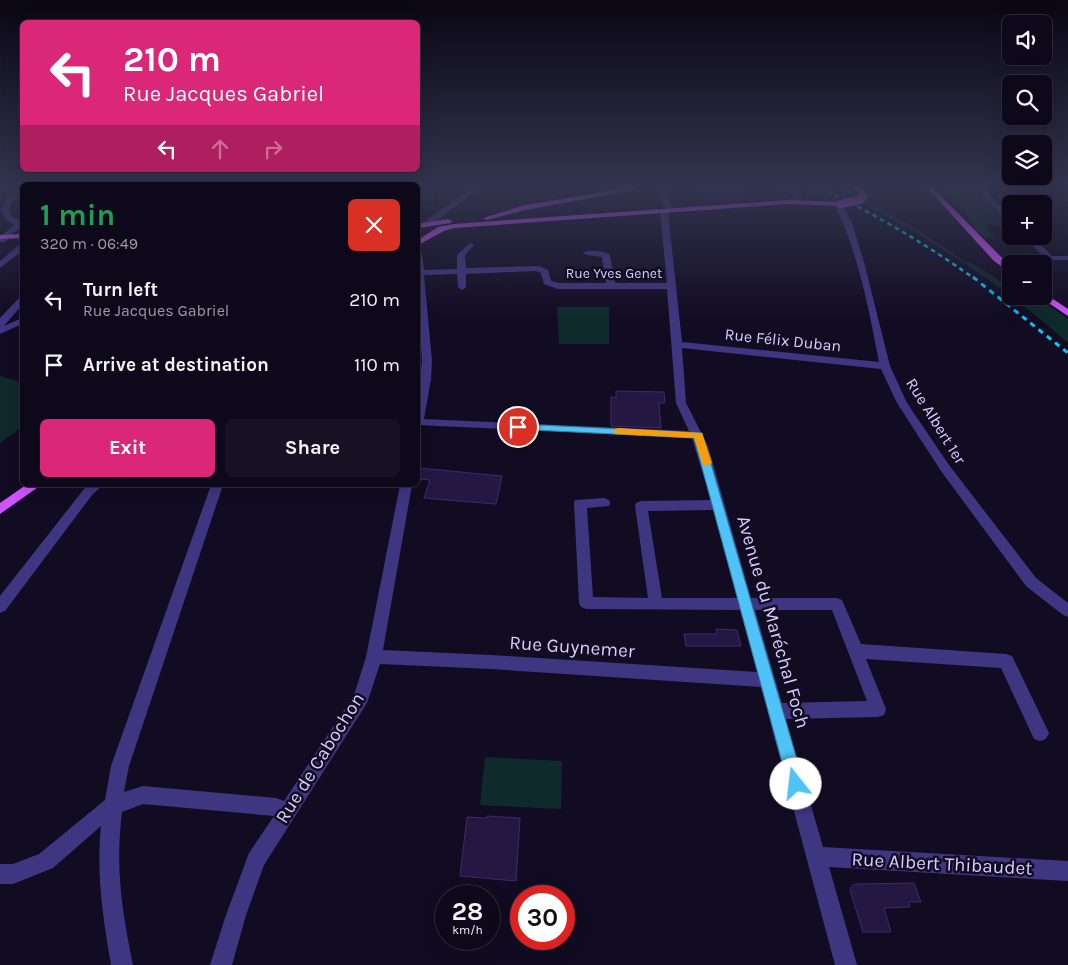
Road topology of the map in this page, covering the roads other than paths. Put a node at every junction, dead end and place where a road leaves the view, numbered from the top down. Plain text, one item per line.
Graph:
1 (16, 229) edge
2 (439, 229) edge
3 (668, 229) edge
4 (850, 229) edge
5 (969, 229) edge
6 (20, 236) edge
7 (2, 239) edge
8 (420, 239) edge
9 (20, 240) edge
10 (470, 245) dead end
11 (1036, 245) edge
12 (20, 249) edge
13 (587, 253) dead end
14 (1068, 258) edge
15 (1002, 263) edge
16 (0, 265) edge
17 (420, 266) edge
18 (461, 271) junction
19 (671, 286) junction
20 (420, 287) edge
21 (462, 287) dead end
22 (611, 287) junction
23 (20, 302) edge
24 (1052, 302) edge
25 (1068, 313) edge
26 (20, 321) edge
27 (0, 324) edge
28 (0, 332) edge
29 (677, 344) junction
30 (885, 366) junction
31 (420, 409) edge
32 (420, 422) edge
33 (698, 435) junction
34 (32, 487) edge
35 (94, 487) edge
36 (217, 487) edge
37 (406, 487) edge
38 (604, 503) dead end
39 (718, 505) junction
40 (0, 509) edge
41 (656, 604) junction
42 (746, 605) junction
43 (0, 608) edge
44 (1068, 611) edge
45 (856, 651) junction
46 (374, 657) junction
47 (768, 680) junction
48 (776, 712) junction
49 (1040, 733) dead end
50 (112, 806) junction
51 (285, 812) junction
52 (816, 856) junction
53 (1068, 871) edge
54 (0, 874) edge
55 (122, 965) edge
56 (221, 965) edge
57 (846, 965) edge

1 - 7 street
2 - 8 main road
3 - 19 street, Avenue du Maréchal Foch
4 - 30 street, Rue Albert 1er
5 - 15 main road
6 - 7 main road
7 - 9 main road
10 - 18 street
11 - 14 street
12 - 16 street
13 - 22 street
17 - 18 street, Rue Yves Genet
18 - 21 street
18 - 22 street, Rue Yves Genet
19 - 22 street, Rue Yves Genet
19 - 29 street, Avenue du Maréchal Foch
20 - 31 street
23 - 27 street
24 - 25 main road
26 - 28 street
29 - 30 street, Rue Félix Duban
29 - 33 street, Avenue du Maréchal Foch
30 - 44 street, Rue Albert 1er
32 - 33 street
33 - 39 street, Avenue du Maréchal Foch
34 - 40 main road
35 - 43 street
36 - 50 street
37 - 46 street, Rue de Cabochon
38 - 41 street
39 - 41 street
39 - 42 street, Avenue du Maréchal Foch
41 - 42 street
42 - 45 street
42 - 47 street, Avenue du Maréchal Foch
45 - 48 street
45 - 49 street
46 - 47 street, Rue Guynemer
46 - 51 street, Rue de Cabochon
47 - 48 street, Avenue du Maréchal Foch
48 - 52 street, Avenue du Maréchal Foch
50 - 51 street
50 - 54 street
50 - 55 street
51 - 56 street, Rue de Cabochon
52 - 53 street, Rue Albert Thibaudet
52 - 57 street, Avenue du Maréchal Foch

